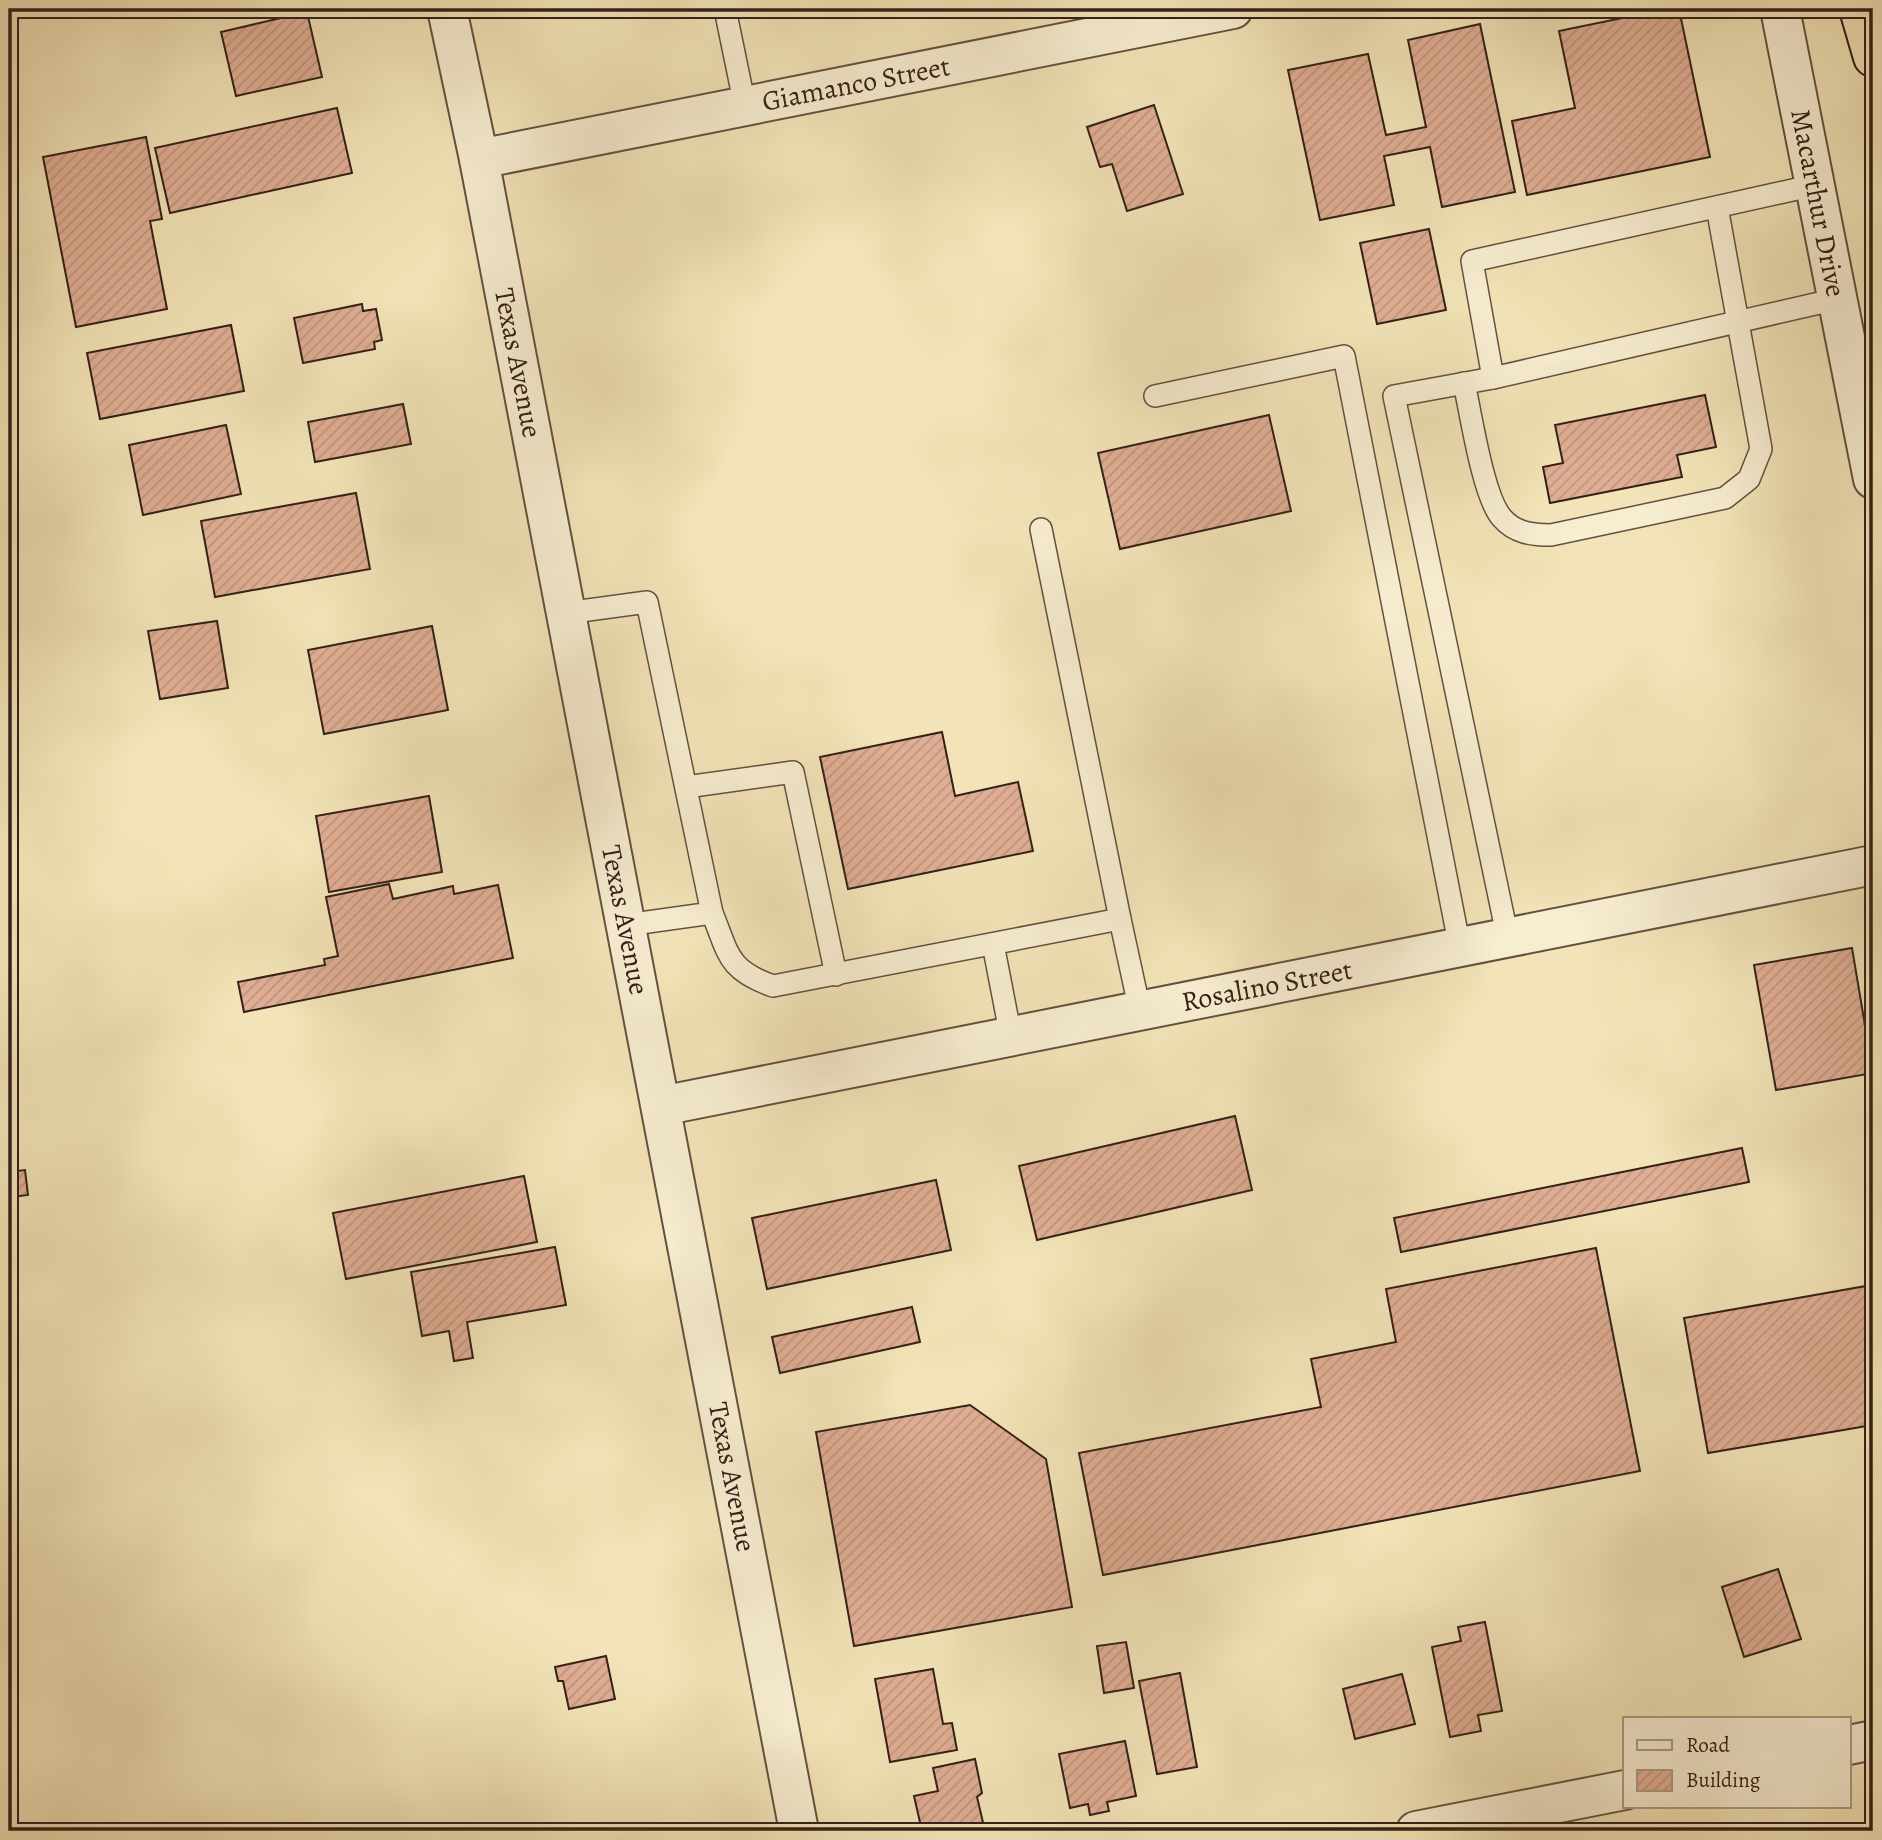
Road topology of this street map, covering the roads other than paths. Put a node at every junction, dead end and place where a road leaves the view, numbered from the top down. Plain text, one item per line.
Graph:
1 (447, 9) edge
2 (725, 9) edge
3 (1233, 9) edge
4 (1780, 9) edge
5 (1859, 9) edge
6 (1125, 19) edge
7 (1873, 57) edge
8 (745, 106) junction
9 (479, 159) junction
10 (1815, 185) junction
11 (1717, 207) junction
12 (1837, 299) junction
13 (1738, 323) junction
14 (1493, 378) junction
15 (1464, 383) junction
16 (1155, 396) dead end
17 (1873, 479) edge
18 (1041, 529) dead end
19 (566, 612) junction
20 (686, 787) junction
21 (1873, 865) edge
22 (712, 913) junction
23 (1120, 919) junction
24 (626, 925) junction
25 (1508, 939) junction
26 (993, 944) junction
27 (1460, 948) junction
28 (836, 975) junction
29 (1140, 1011) junction
30 (1011, 1037) junction
31 (661, 1106) junction
32 (1873, 1740) edge
33 (1850, 1745) edge
34 (1623, 1790) edge
35 (799, 1831) edge
36 (1416, 1831) edge

1 - 9 street, Texas Avenue
2 - 8 lane
3 - 6 street, Giamanco Street
4 - 10 street, Macarthur Drive
5 - 7 highway
6 - 8 street, Giamanco Street
8 - 9 street, Giamanco Street
9 - 19 street, Texas Avenue
10 - 11 lane
10 - 12 street, Macarthur Drive
11 - 13 lane
11 - 14 lane
12 - 13 lane
12 - 17 street, Macarthur Drive
13 - 14 lane
13 - 15 lane
14 - 15 lane
15 - 25 lane
16 - 27 lane
18 - 23 lane
19 - 20 lane
19 - 24 street, Texas Avenue
20 - 22 lane
20 - 28 lane
21 - 25 street, Rosalino Street
22 - 24 lane
22 - 28 lane
23 - 26 lane
23 - 29 lane
24 - 31 street, Texas Avenue
25 - 27 street, Rosalino Street
26 - 28 lane
26 - 30 lane
27 - 29 street, Rosalino Street
29 - 30 street, Rosalino Street
30 - 31 street, Rosalino Street
31 - 35 street, Texas Avenue
32 - 33 street
34 - 36 street

